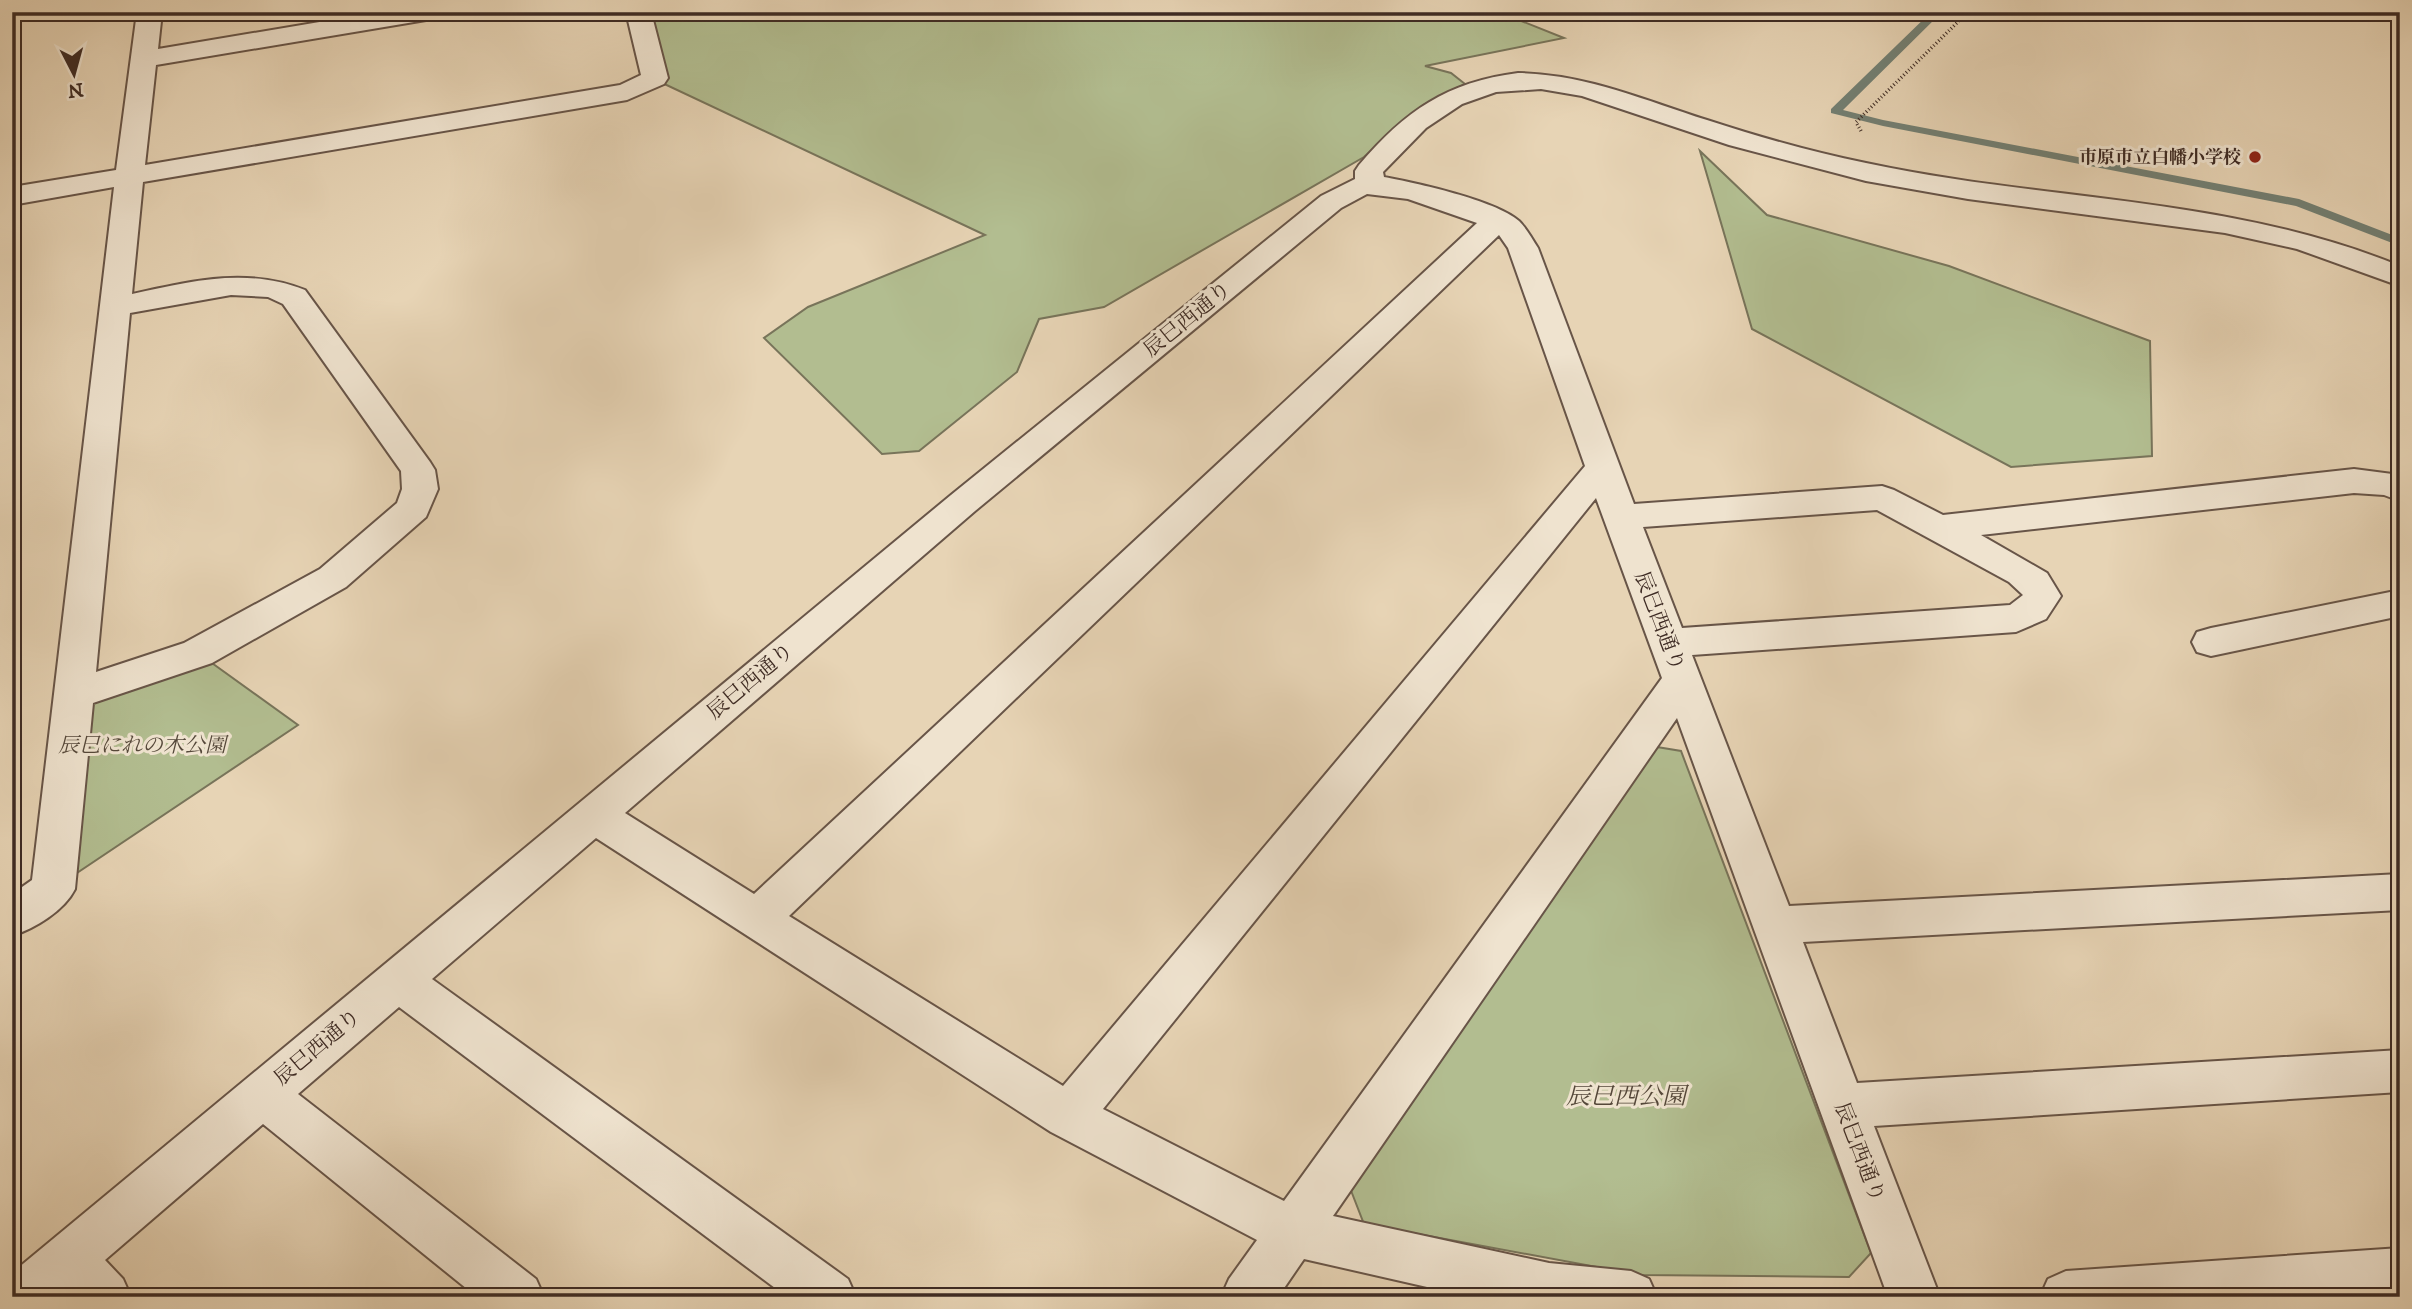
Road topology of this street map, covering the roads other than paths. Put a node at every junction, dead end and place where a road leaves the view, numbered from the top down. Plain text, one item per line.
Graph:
1 (150, 12) edge
2 (426, 12) edge
3 (638, 12) edge
4 (272, 25) edge
5 (144, 59) junction
6 (129, 177) junction
7 (1370, 185) junction
8 (12, 197) edge
9 (1496, 221) junction
10 (2400, 277) edge
11 (116, 307) junction
12 (1602, 468) junction
13 (2400, 489) edge
14 (1620, 517) junction
15 (1937, 528) junction
16 (2400, 603) edge
17 (2211, 642) dead end
18 (1675, 662) junction
19 (74, 694) junction
20 (592, 814) junction
21 (2400, 892) edge
22 (758, 917) junction
23 (12, 918) edge
24 (1774, 925) junction
25 (397, 980) junction
26 (2400, 1071) edge
27 (262, 1094) junction
28 (1842, 1107) junction
29 (1068, 1116) junction
30 (1293, 1232) junction
31 (68, 1259) junction
32 (2400, 1273) edge
33 (23, 1297) edge
34 (106, 1297) edge
35 (518, 1297) edge
36 (830, 1297) edge
37 (1247, 1297) edge
38 (1630, 1297) edge
39 (1914, 1297) edge
40 (2066, 1297) edge

1 - 5 street
2 - 4 street
3 - 6 street
4 - 5 street
5 - 6 street
6 - 8 street
6 - 11 street
7 - 9 street, 辰巳西通り
7 - 10 street
7 - 20 street, 辰巳西通り
9 - 12 street, 辰巳西通り
9 - 22 street
11 - 19 street
11 - 19 street
12 - 14 street, 辰巳西通り
12 - 29 street
13 - 15 street
14 - 15 street
14 - 18 street, 辰巳西通り
15 - 18 street
16 - 17 street
18 - 24 street, 辰巳西通り
18 - 30 street
19 - 23 street
20 - 22 street
20 - 25 street, 辰巳西通り
21 - 24 street
22 - 29 street
24 - 28 street, 辰巳西通り
25 - 27 street, 辰巳西通り
25 - 36 street
26 - 28 street
27 - 31 street, 辰巳西通り
27 - 35 street
28 - 39 street, 辰巳西通り
29 - 30 street
30 - 37 street
30 - 38 street
31 - 33 street, 辰巳西通り
31 - 34 street
32 - 40 street

